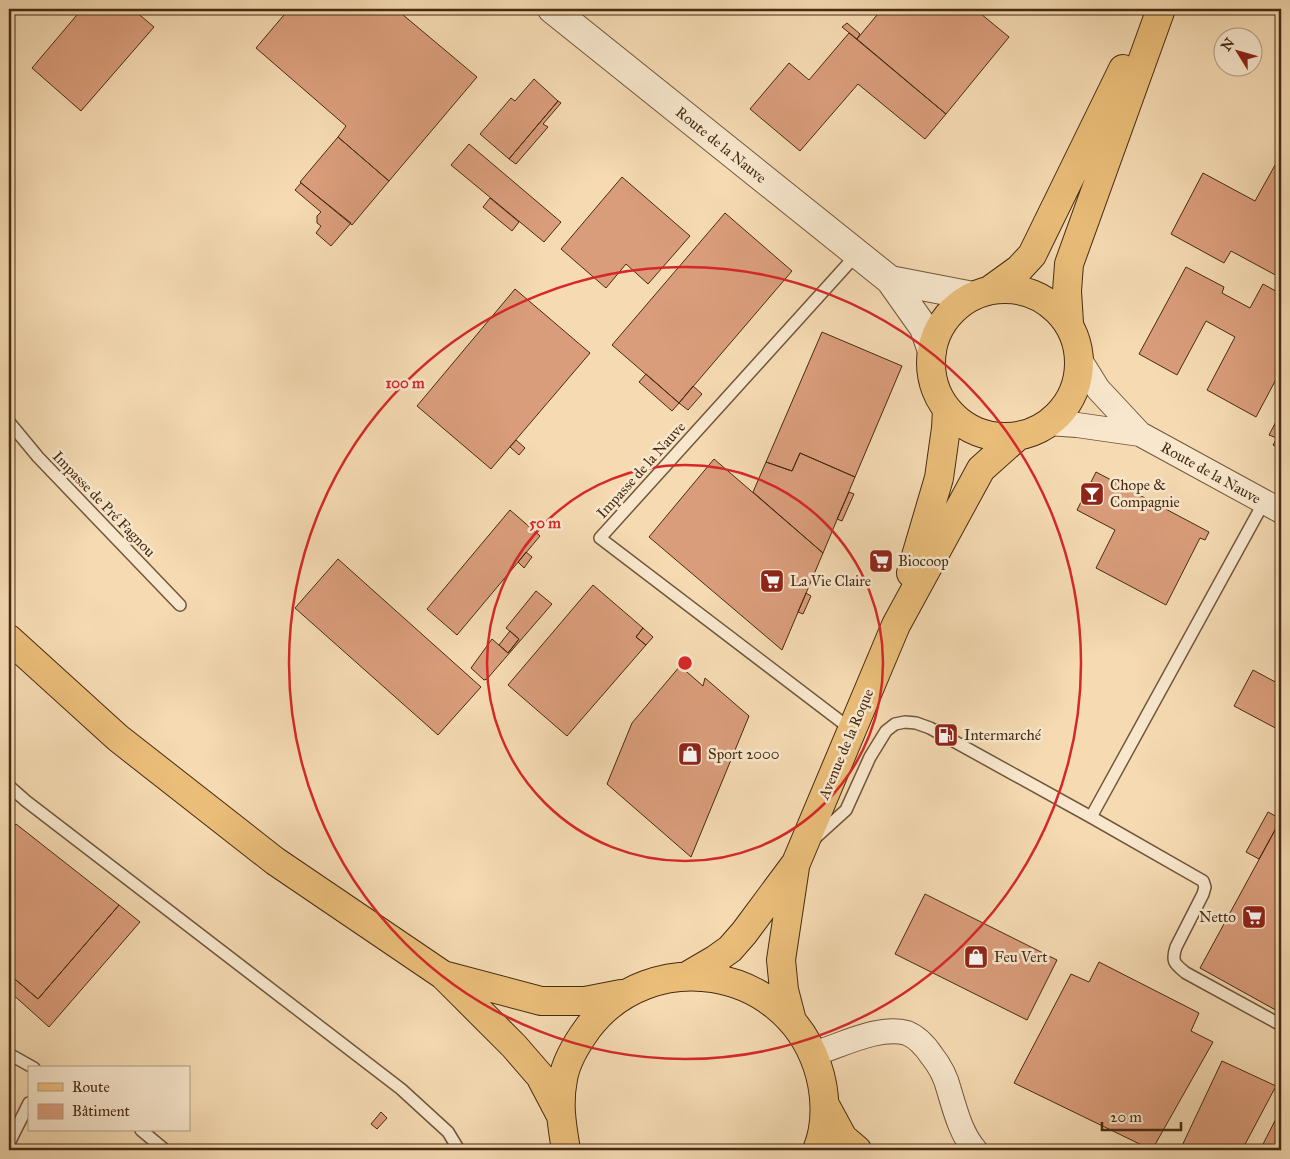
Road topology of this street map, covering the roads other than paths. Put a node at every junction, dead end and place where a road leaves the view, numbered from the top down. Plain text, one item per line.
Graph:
1 (552, 9) edge
2 (1152, 9) edge
3 (1161, 9) edge
4 (857, 254) junction
5 (890, 280) junction
6 (982, 293) junction
7 (1069, 323) junction
8 (932, 351) junction
9 (1080, 360) junction
10 (947, 409) junction
11 (9, 422) edge
12 (1048, 424) junction
13 (1140, 434) junction
14 (1018, 436) junction
15 (1273, 507) edge
16 (180, 605) dead end
17 (896, 625) junction
18 (9, 639) edge
19 (852, 730) junction
20 (9, 786) edge
21 (1091, 816) junction
22 (798, 856) junction
23 (443, 975) junction
24 (687, 976) junction
25 (628, 993) junction
26 (792, 1021) junction
27 (1281, 1025) edge
28 (9, 1054) edge
29 (813, 1054) junction
30 (30, 1066) edge
31 (28, 1105) edge
32 (825, 1105) junction
33 (560, 1114) junction
34 (143, 1132) edge
35 (9, 1143) edge
36 (165, 1150) edge
37 (459, 1150) edge
38 (566, 1150) edge
39 (817, 1150) edge
40 (857, 1150) edge
41 (975, 1150) edge

1 - 4 street, Route de la Nauve
2 - 6 main road
3 - 7 main road
4 - 5 street, Route de la Nauve
4 - 19 lane, Impasse de la Nauve
5 - 6 street, Route de la Nauve
5 - 8 street, Route de la Nauve
6 - 7 main road
6 - 8 main road
7 - 9 main road
8 - 10 main road
9 - 12 main road
9 - 13 street
10 - 14 main road
10 - 17 main road
11 - 16 lane, Impasse de Pré Fagnou
12 - 13 street
12 - 14 main road
13 - 15 street, Route de la Nauve
14 - 17 main road
15 - 21 lane
17 - 19 main road, Avenue de la Roque
18 - 23 main road
19 - 22 main road, Avenue de la Roque
20 - 37 lane
21 - 22 lane
21 - 27 lane
22 - 24 main road
22 - 26 main road
23 - 25 main road
23 - 33 main road
24 - 25 main road
24 - 26 main road
25 - 33 main road
26 - 29 main road
28 - 30 lane
29 - 32 main road
29 - 41 street
31 - 35 lane
32 - 39 main road
32 - 40 main road
33 - 38 main road
34 - 36 lane

